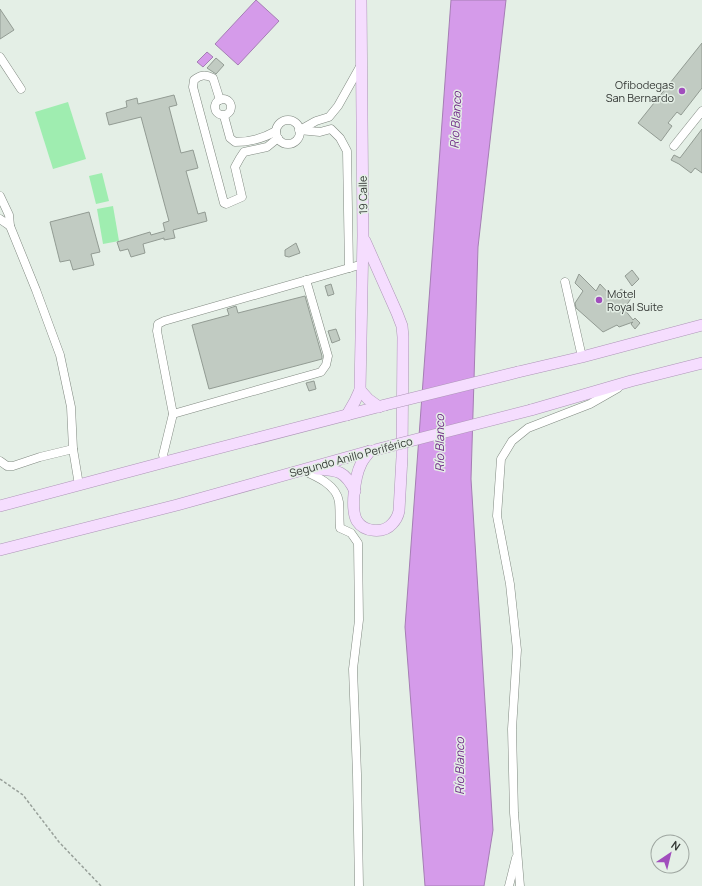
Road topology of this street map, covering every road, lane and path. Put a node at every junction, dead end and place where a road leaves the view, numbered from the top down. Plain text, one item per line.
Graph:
1 (361, 0) edge
2 (0, 57) edge
3 (361, 65) junction
4 (21, 89) dead end
5 (220, 100) junction
6 (702, 111) edge
7 (224, 116) junction
8 (299, 130) junction
9 (277, 134) junction
10 (674, 146) dead end
11 (0, 196) edge
12 (0, 219) edge
13 (10, 226) junction
14 (363, 236) junction
15 (363, 264) junction
16 (349, 268) junction
17 (306, 280) junction
18 (565, 282) dead end
19 (702, 325) edge
20 (582, 357) junction
21 (702, 364) edge
22 (630, 381) junction
23 (360, 390) junction
24 (382, 406) junction
25 (172, 414) junction
26 (347, 415) junction
27 (73, 449) junction
28 (372, 451) junction
29 (0, 461) edge
30 (165, 462) junction
31 (306, 469) junction
32 (79, 485) junction
33 (354, 490) junction
34 (0, 506) edge
35 (0, 550) edge
36 (0, 779) edge
37 (518, 850) junction
38 (100, 886) edge
39 (359, 886) edge
40 (509, 886) edge
41 (520, 886) edge

1 - 3 main road, 19 Calle
2 - 4 street
3 - 8 street
3 - 14 main road, 19 Calle
5 - 7 street
5 - 7 street
5 - 9 street
6 - 10 street
7 - 9 street
8 - 9 street
8 - 9 street
8 - 16 street
11 - 13 street
12 - 13 street
13 - 27 street
14 - 15 main road, 19 Calle
14 - 33 main road
15 - 16 street
15 - 23 main road, 19 Calle
16 - 17 street
17 - 25 street
17 - 25 street
18 - 20 street
19 - 20 main road
20 - 24 main road, bridge
21 - 22 main road, Segundo Anillo Periférico
22 - 28 main road, Segundo Anillo Periférico, bridge
22 - 37 street
23 - 24 main road
23 - 26 main road, 19 Calle
24 - 26 main road
25 - 30 street
26 - 30 main road
27 - 29 street
27 - 32 street
28 - 31 main road, Segundo Anillo Periférico
28 - 33 main road
30 - 32 main road
31 - 33 main road
31 - 35 main road, Segundo Anillo Periférico
31 - 39 street
32 - 34 main road
36 - 38 path
37 - 40 street
37 - 41 street

